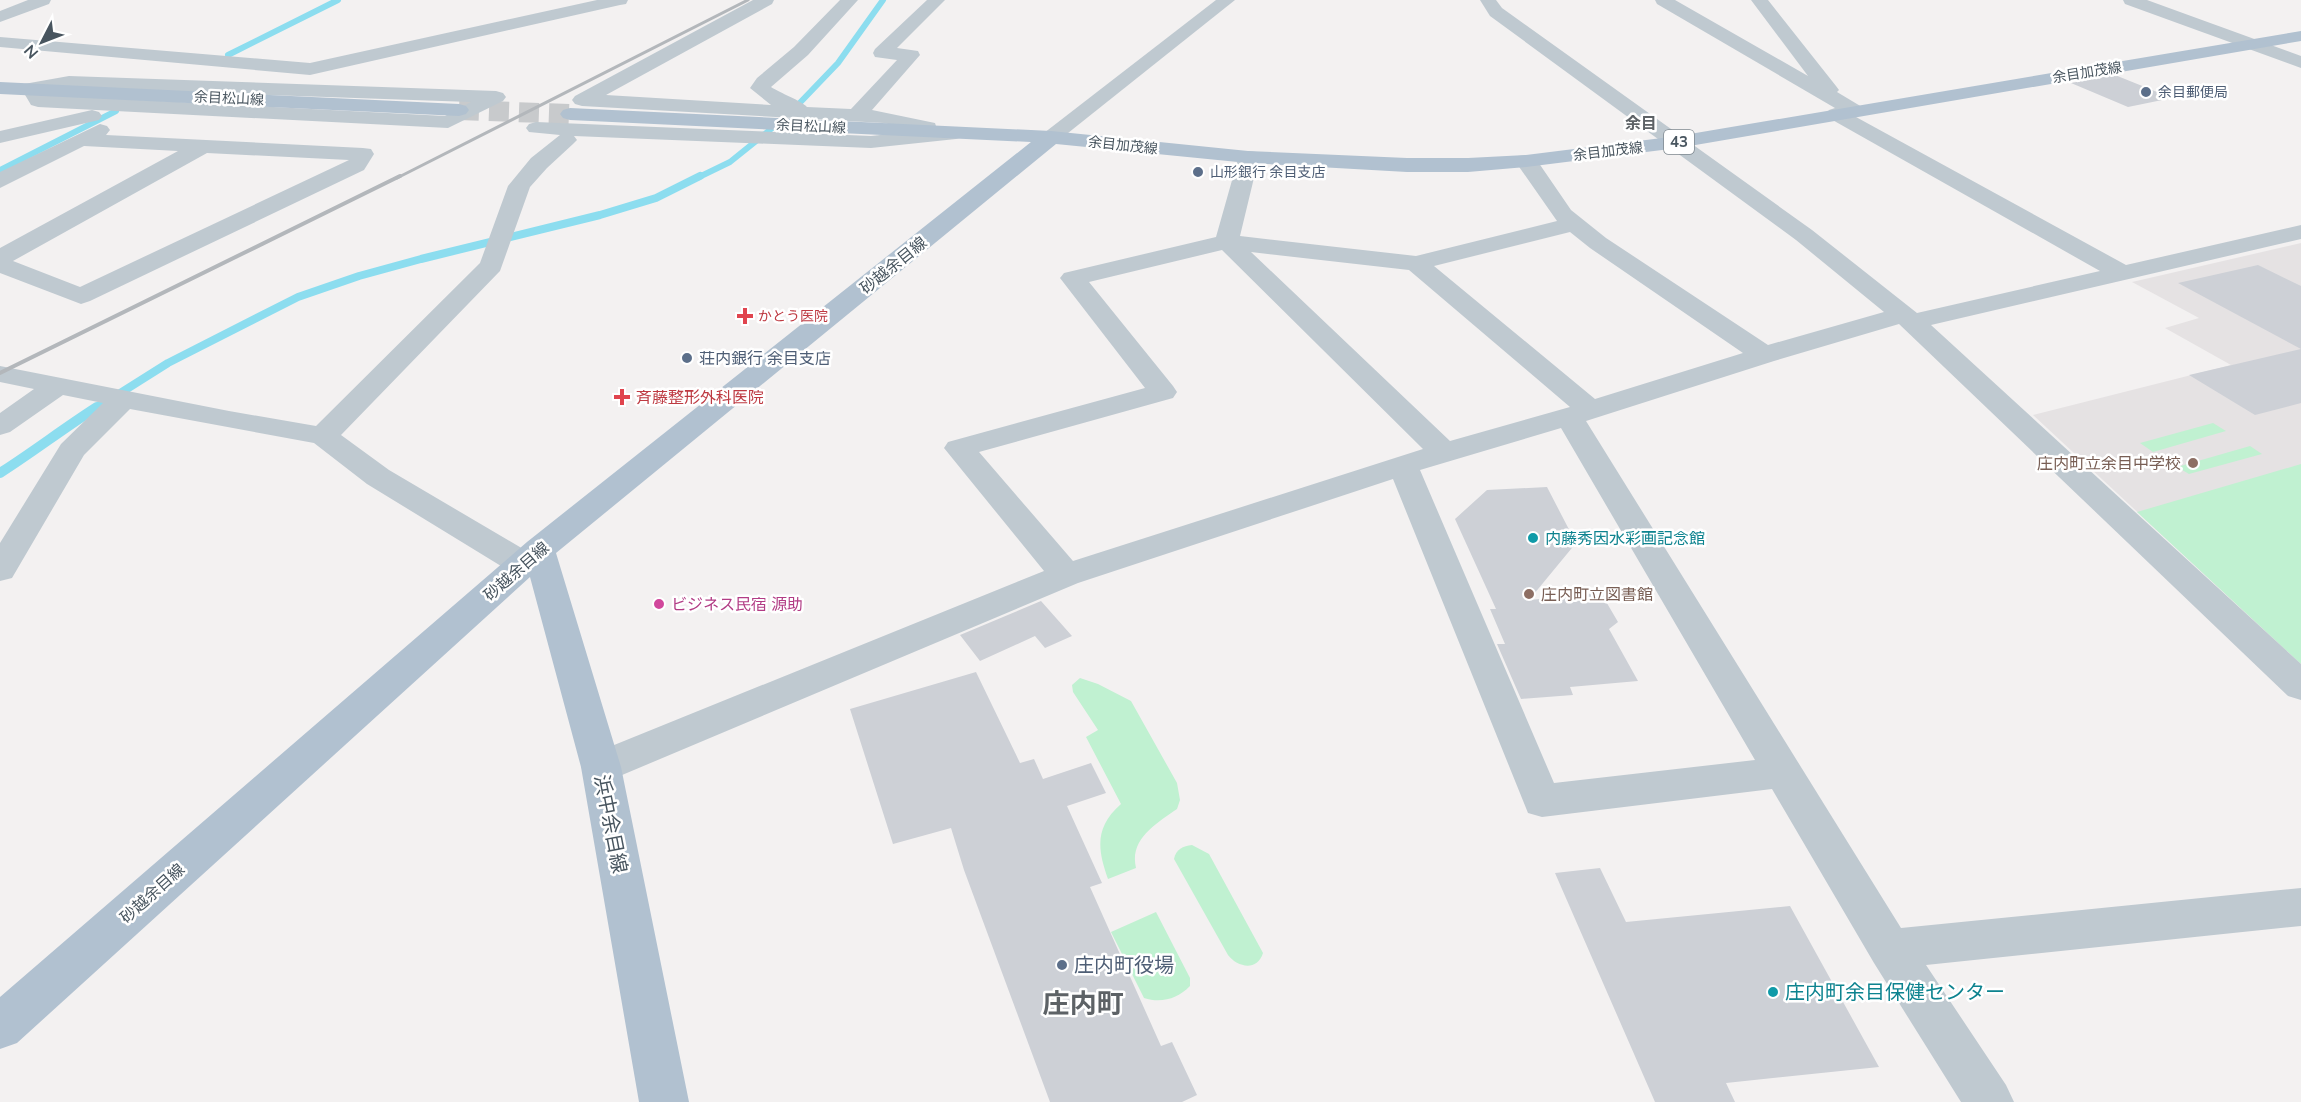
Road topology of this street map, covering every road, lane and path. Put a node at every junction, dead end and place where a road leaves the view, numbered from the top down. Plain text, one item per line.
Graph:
1 (43, 0) edge
2 (547, 0) edge
3 (620, 0) edge
4 (766, 0) edge
5 (850, 0) edge
6 (937, 0) edge
7 (1227, 0) edge
8 (1488, 0) edge
9 (1664, 0) edge
10 (1758, 0) edge
11 (2131, 0) edge
12 (0, 17) edge
13 (529, 20) junction
14 (2301, 36) edge
15 (0, 42) edge
16 (2253, 45) junction
17 (2301, 62) edge
18 (0, 88) edge
19 (31, 88) junction
20 (145, 106) junction
21 (576, 107) junction
22 (1843, 109) junction
23 (459, 110) tunnel mouth
24 (813, 113) junction
25 (92, 116) dead end
26 (856, 116) junction
27 (536, 128) junction
28 (956, 133) junction
29 (1051, 137) junction
30 (0, 138) edge
31 (81, 140) junction
32 (1678, 142) junction
33 (201, 147) junction
34 (1248, 157) junction
35 (1526, 161) junction
36 (0, 181) edge
37 (1575, 224) junction
38 (2301, 232) edge
39 (1227, 242) junction
40 (0, 258) edge
41 (1416, 263) junction
42 (0, 264) edge
43 (2122, 273) junction
44 (1907, 318) junction
45 (1764, 355) junction
46 (0, 374) edge
47 (58, 386) junction
48 (123, 399) junction
49 (1580, 414) junction
50 (0, 426) edge
51 (323, 436) junction
52 (1444, 452) junction
53 (1403, 465) junction
54 (531, 557) junction
55 (0, 570) edge
56 (1066, 575) junction
57 (2301, 686) edge
58 (601, 767) junction
59 (1783, 772) junction
60 (2301, 907) edge
61 (1890, 949) junction
62 (0, 1027) edge
63 (664, 1102) edge
64 (1989, 1102) edge

1 - 12 street
2 - 13 street
3 - 13 street
4 - 21 street
5 - 24 street
6 - 26 street
7 - 29 street
8 - 32 street
9 - 22 street
10 - 22 street
11 - 16 street
13 - 15 street
14 - 16 main road, 余目加茂線 / 43
16 - 17 street
16 - 22 main road, 余目加茂線 / 43
18 - 19 main road, 余目松山線
19 - 20 street
19 - 20 street
19 - 23 main road, 余目松山線
20 - 31 street
21 - 24 street
21 - 27 street
21 - 28 main road, 余目松山線
22 - 32 main road, 余目加茂線 / 43
22 - 43 street
24 - 26 street
25 - 30 street
26 - 28 street
27 - 28 street
27 - 51 street
28 - 29 main road, 余目松山線
29 - 34 main road, 余目加茂線 / 43
29 - 54 main road, 砂越余目線
31 - 33 street
31 - 36 street
32 - 35 main road, 余目加茂線 / 43
32 - 44 street
33 - 40 street
33 - 42 street
34 - 35 main road, 余目加茂線 / 43
34 - 39 street
35 - 37 street
37 - 41 street
37 - 45 street
38 - 43 street
39 - 41 street
39 - 52 street
39 - 56 street
41 - 49 street
43 - 44 street
44 - 45 street
44 - 57 street
45 - 49 street
46 - 47 street
47 - 48 street
47 - 50 street
48 - 51 street
48 - 55 street
49 - 52 street
49 - 59 street
51 - 54 street
52 - 53 street
53 - 56 street
53 - 59 street
54 - 58 main road, 浜中余目線
54 - 62 main road, 砂越余目線
56 - 58 street
58 - 63 main road, 浜中余目線
59 - 61 street
60 - 61 street
61 - 64 street

